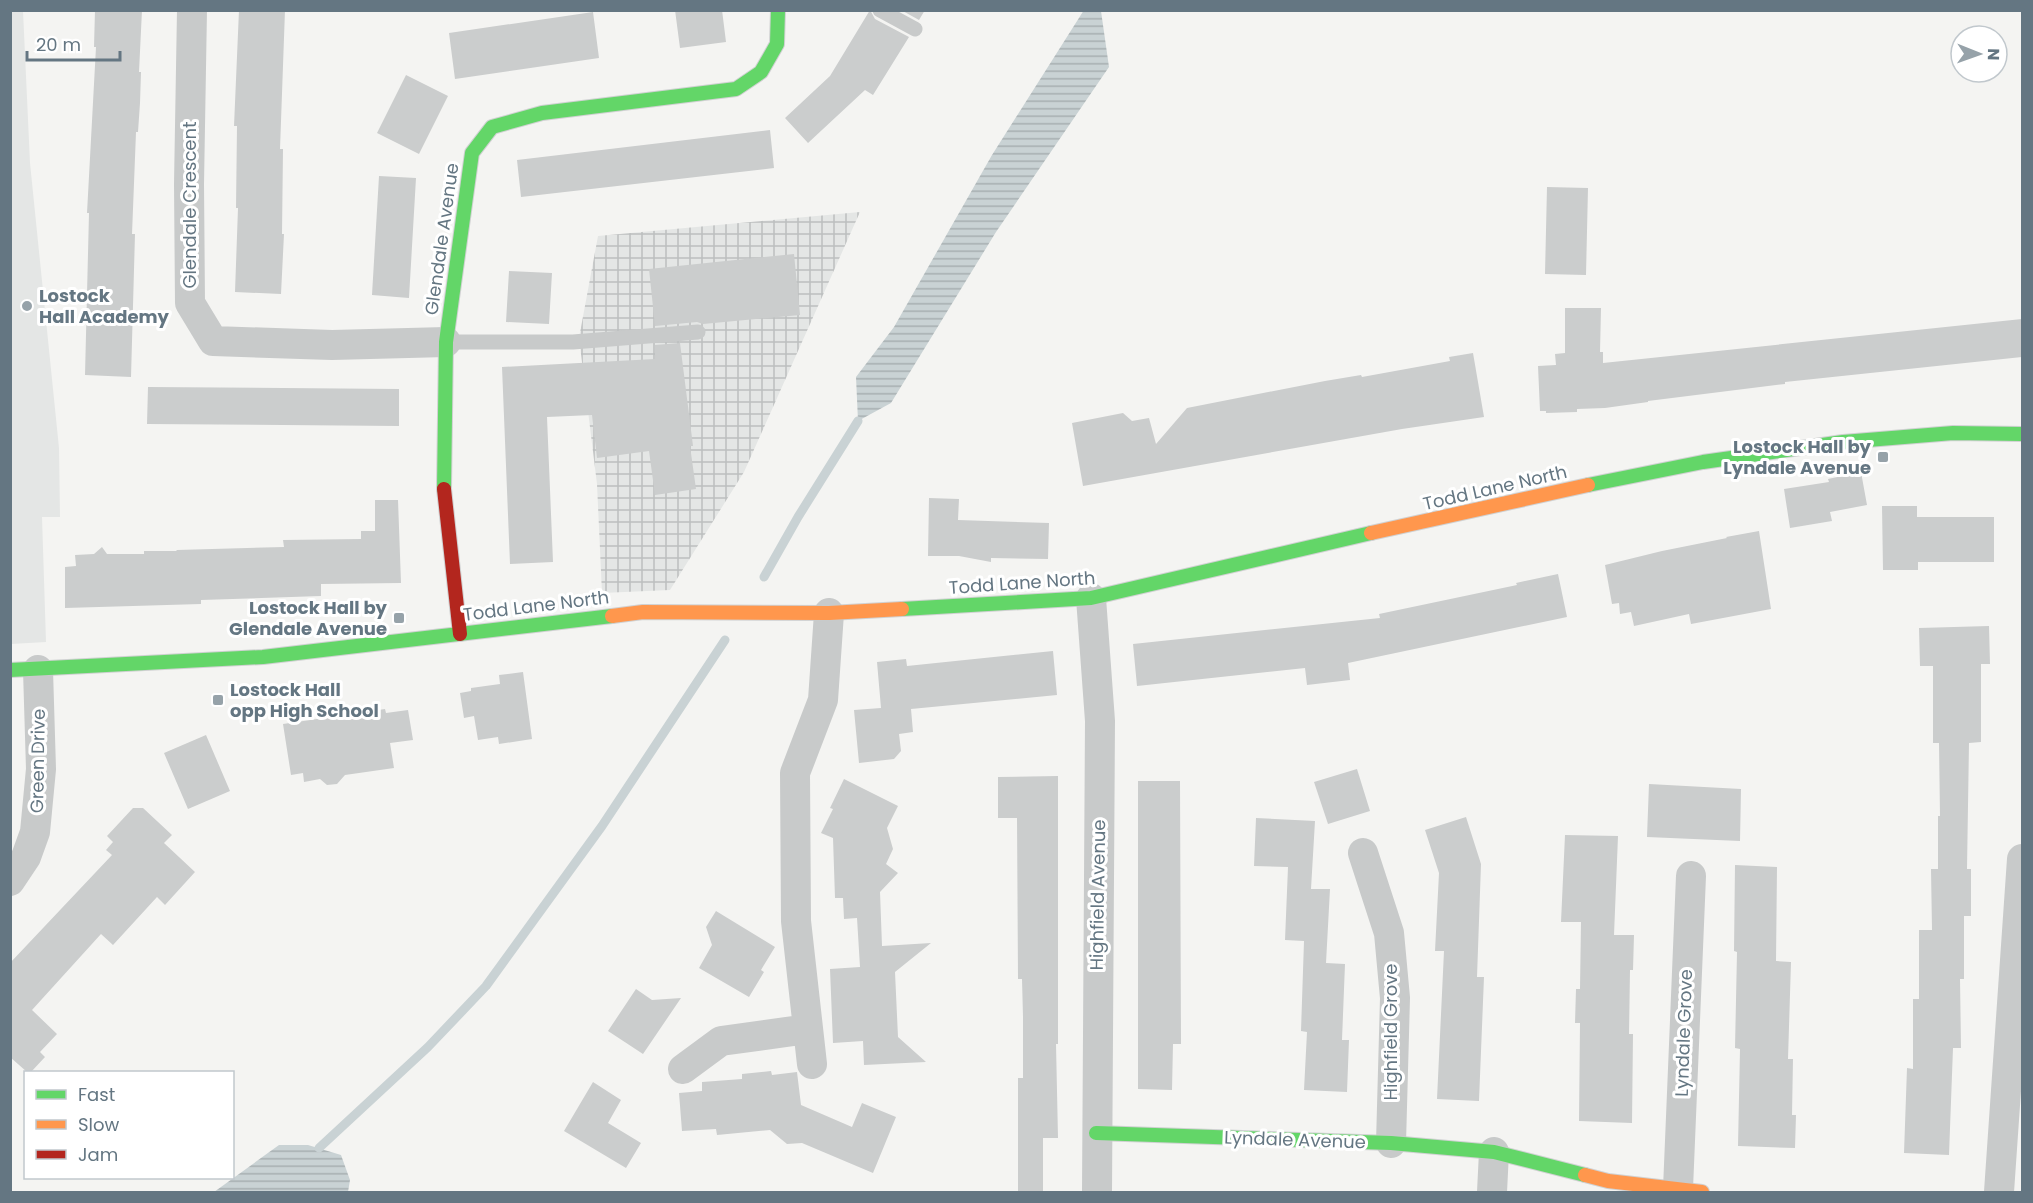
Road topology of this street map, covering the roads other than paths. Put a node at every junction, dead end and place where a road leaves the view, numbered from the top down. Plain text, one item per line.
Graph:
1 (192, 10) edge
2 (778, 10) edge
3 (880, 10) edge
4 (915, 29) dead end
5 (698, 332) dead end
6 (446, 342) junction
7 (2022, 434) edge
8 (1091, 598) junction
9 (829, 614) junction
10 (460, 634) junction
11 (24, 670) edge
12 (1363, 853) dead end
13 (2022, 859) edge
14 (1690, 876) dead end
15 (10, 881) edge
16 (808, 1029) junction
17 (812, 1064) dead end
18 (683, 1070) dead end
19 (1096, 1133) junction
20 (1391, 1143) junction
21 (1494, 1152) junction
22 (1690, 1191) edge
23 (1097, 1192) edge
24 (1492, 1192) edge
25 (2000, 1192) edge

1 - 6 street, Glendale Crescent
2 - 6 street, Glendale Avenue
3 - 4 lane
5 - 6 lane
6 - 10 street, Glendale Avenue
7 - 8 street, Todd Lane North
8 - 9 street, Todd Lane North
8 - 19 street, Highfield Avenue
9 - 10 street, Todd Lane North
9 - 16 street
10 - 11 street, Todd Lane North
11 - 15 street, Green Drive
12 - 20 street, Highfield Grove
13 - 25 street
14 - 22 street, Lyndale Grove
16 - 17 street
16 - 18 street
19 - 20 street, Lyndale Avenue
19 - 23 street, Highfield Avenue
20 - 21 street, Lyndale Avenue
21 - 22 street, Lyndale Avenue
21 - 24 street

